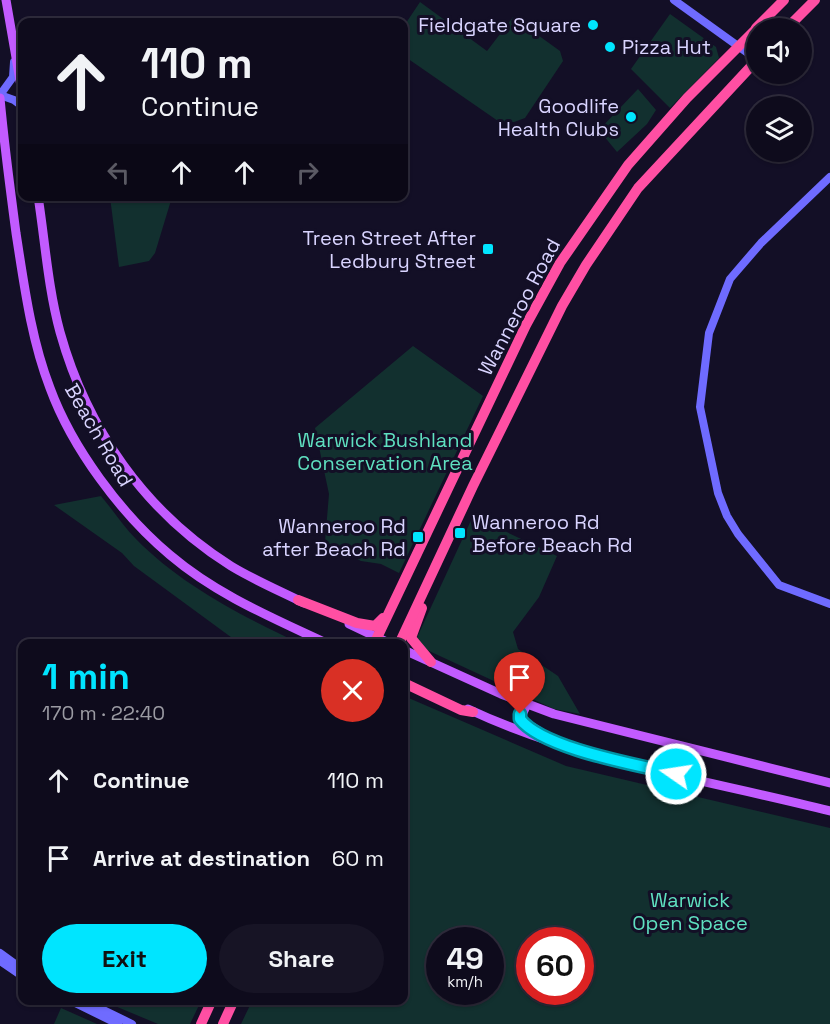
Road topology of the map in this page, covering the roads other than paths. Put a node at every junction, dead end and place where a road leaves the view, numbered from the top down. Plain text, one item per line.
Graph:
1 (6, 0) edge
2 (674, 0) edge
3 (784, 0) edge
4 (815, 0) edge
5 (767, 18) edge
6 (797, 18) edge
7 (746, 39) edge
8 (15, 44) junction
9 (739, 46) junction
10 (746, 52) edge
11 (18, 65) edge
12 (746, 71) edge
13 (0, 96) edge
14 (18, 103) edge
15 (2, 136) edge
16 (830, 177) edge
17 (39, 201) edge
18 (437, 562) junction
19 (298, 600) junction
20 (830, 604) edge
21 (388, 614) junction
22 (317, 639) edge
23 (373, 639) edge
24 (376, 639) edge
25 (401, 639) edge
26 (408, 652) edge
27 (431, 662) junction
28 (408, 683) edge
29 (527, 704) junction
30 (473, 712) joint
31 (565, 746) junction
32 (830, 783) edge
33 (830, 810) edge
34 (0, 953) edge
35 (0, 960) edge
36 (18, 966) edge
37 (18, 973) edge
38 (79, 1005) edge
39 (93, 1005) edge
40 (210, 1005) edge
41 (232, 1005) edge
42 (118, 1024) edge
43 (132, 1024) edge
44 (201, 1024) edge
45 (223, 1024) edge

1 - 8 main road
2 - 9 street
3 - 5 highway, Wanneroo Road
4 - 6 highway
7 - 9 highway, Wanneroo Road
8 - 11 main road
8 - 13 street
9 - 10 street
9 - 21 highway, Wanneroo Road
12 - 18 highway, Wanneroo Road
13 - 14 street
13 - 15 main road, Beach Road
15 - 22 main road, Beach Road
16 - 20 street
17 - 19 main road, Beach Road
18 - 25 highway, Wanneroo Road
18 - 27 highway
19 - 21 highway
19 - 23 main road, Beach Road
21 - 24 highway, Wanneroo Road
26 - 27 main road
27 - 29 main road
28 - 30 highway
29 - 31 main road
29 - 32 main road
30 - 31 main road
31 - 33 main road
34 - 36 street
35 - 37 street
38 - 42 street
39 - 43 street
40 - 44 highway
41 - 45 highway

